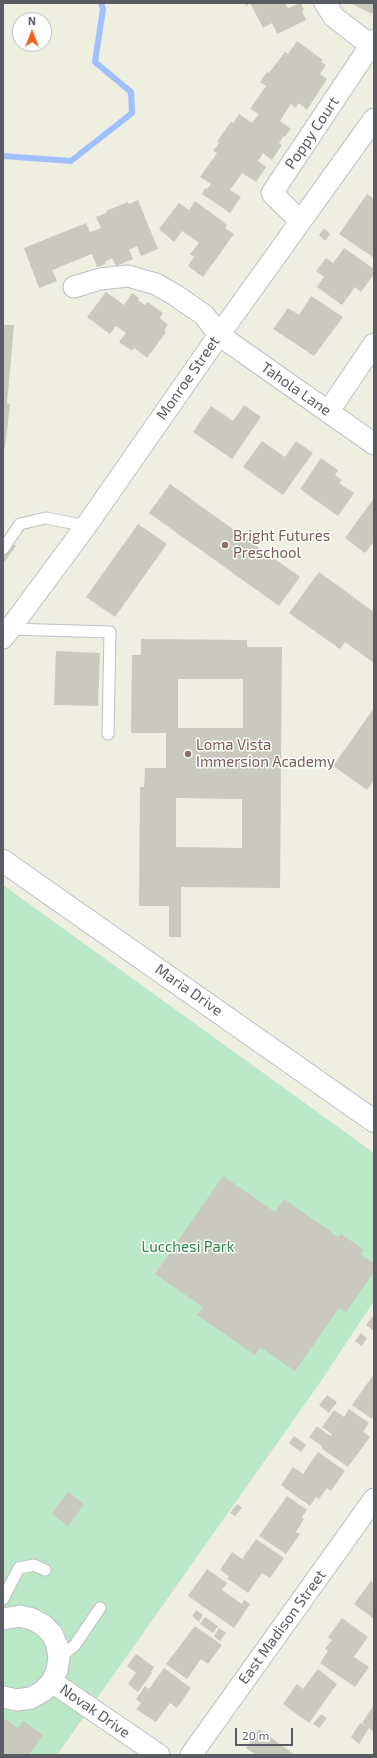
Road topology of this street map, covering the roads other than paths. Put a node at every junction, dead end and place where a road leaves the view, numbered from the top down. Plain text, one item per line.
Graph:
1 (325, 3) edge
2 (373, 44) edge
3 (374, 119) edge
4 (300, 221) junction
5 (74, 287) dead end
6 (219, 335) junction
7 (374, 344) edge
8 (328, 412) junction
9 (374, 444) edge
10 (86, 526) junction
11 (3, 549) edge
12 (6, 634) edge
13 (108, 734) dead end
14 (3, 860) edge
15 (374, 1120) edge
16 (374, 1499) edge
17 (45, 1570) dead end
18 (3, 1599) edge
19 (100, 1608) dead end
20 (3, 1619) edge
21 (59, 1658) junction
22 (52, 1682) junction
23 (3, 1697) edge
24 (159, 1755) edge
25 (191, 1755) edge

1 - 2 street
2 - 4 street, Poppy Court
3 - 4 street, Monroe Street
4 - 6 street, Monroe Street
5 - 6 street, Tahola Lane
6 - 8 street, Tahola Lane
6 - 10 street, Monroe Street
7 - 8 street
8 - 9 street, Tahola Lane
10 - 11 lane
10 - 12 street, Monroe Street
12 - 13 lane
14 - 15 street, Maria Drive
16 - 25 street, East Madison Street
17 - 18 lane
19 - 21 lane
20 - 21 street, Novak Drive
21 - 22 street, Novak Drive
22 - 23 street, Novak Drive
22 - 24 street, Novak Drive

